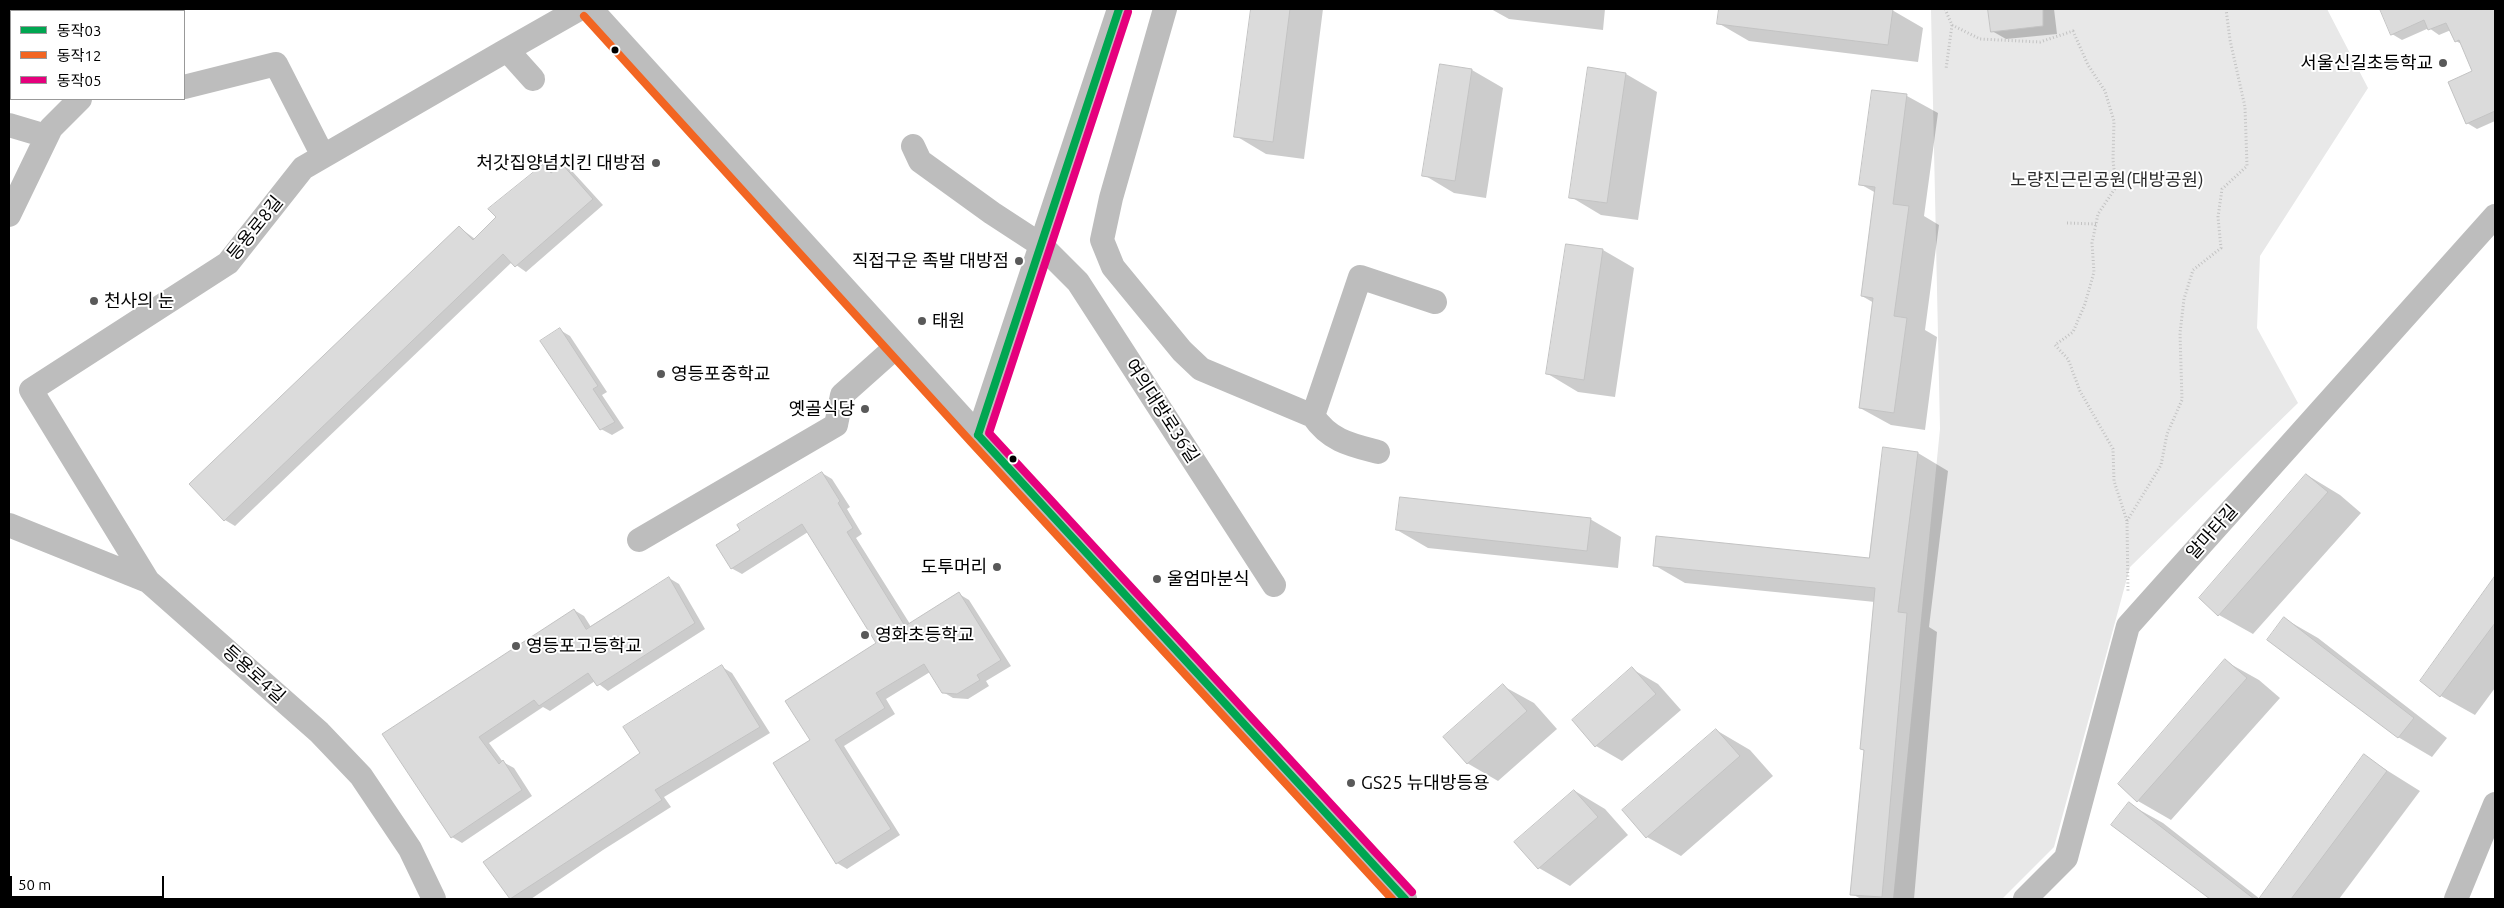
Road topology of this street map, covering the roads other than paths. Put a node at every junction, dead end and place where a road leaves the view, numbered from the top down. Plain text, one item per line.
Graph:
1 (578, 9) edge
2 (591, 9) edge
3 (1119, 9) edge
4 (1165, 9) edge
5 (507, 50) junction
6 (533, 79) dead end
7 (185, 87) edge
8 (79, 100) edge
9 (9, 125) edge
10 (46, 136) junction
11 (913, 146) dead end
12 (323, 156) junction
13 (9, 215) edge
14 (2495, 216) edge
15 (1041, 245) junction
16 (1435, 302) dead end
17 (897, 346) junction
18 (1314, 416) junction
19 (978, 436) junction
20 (1378, 452) dead end
21 (9, 525) edge
22 (639, 540) dead end
23 (148, 581) junction
24 (1274, 585) dead end
25 (2495, 804) edge
26 (434, 899) edge
27 (1405, 899) edge
28 (2025, 899) edge
29 (2456, 899) edge

1 - 5 street, 등용로8길
2 - 17 street
3 - 15 street
4 - 18 street
5 - 6 street
5 - 12 street, 등용로8길
7 - 12 street
8 - 10 street
9 - 10 street
10 - 13 street
11 - 15 street, 여의대방로36길
12 - 23 street, 등용로8길
14 - 28 street, 알마타길
15 - 19 street
15 - 24 street, 여의대방로36길
16 - 18 street
17 - 19 street
17 - 22 street
18 - 20 street
19 - 27 street
21 - 23 street, 등용로4길
23 - 26 street, 등용로4길
25 - 29 street

